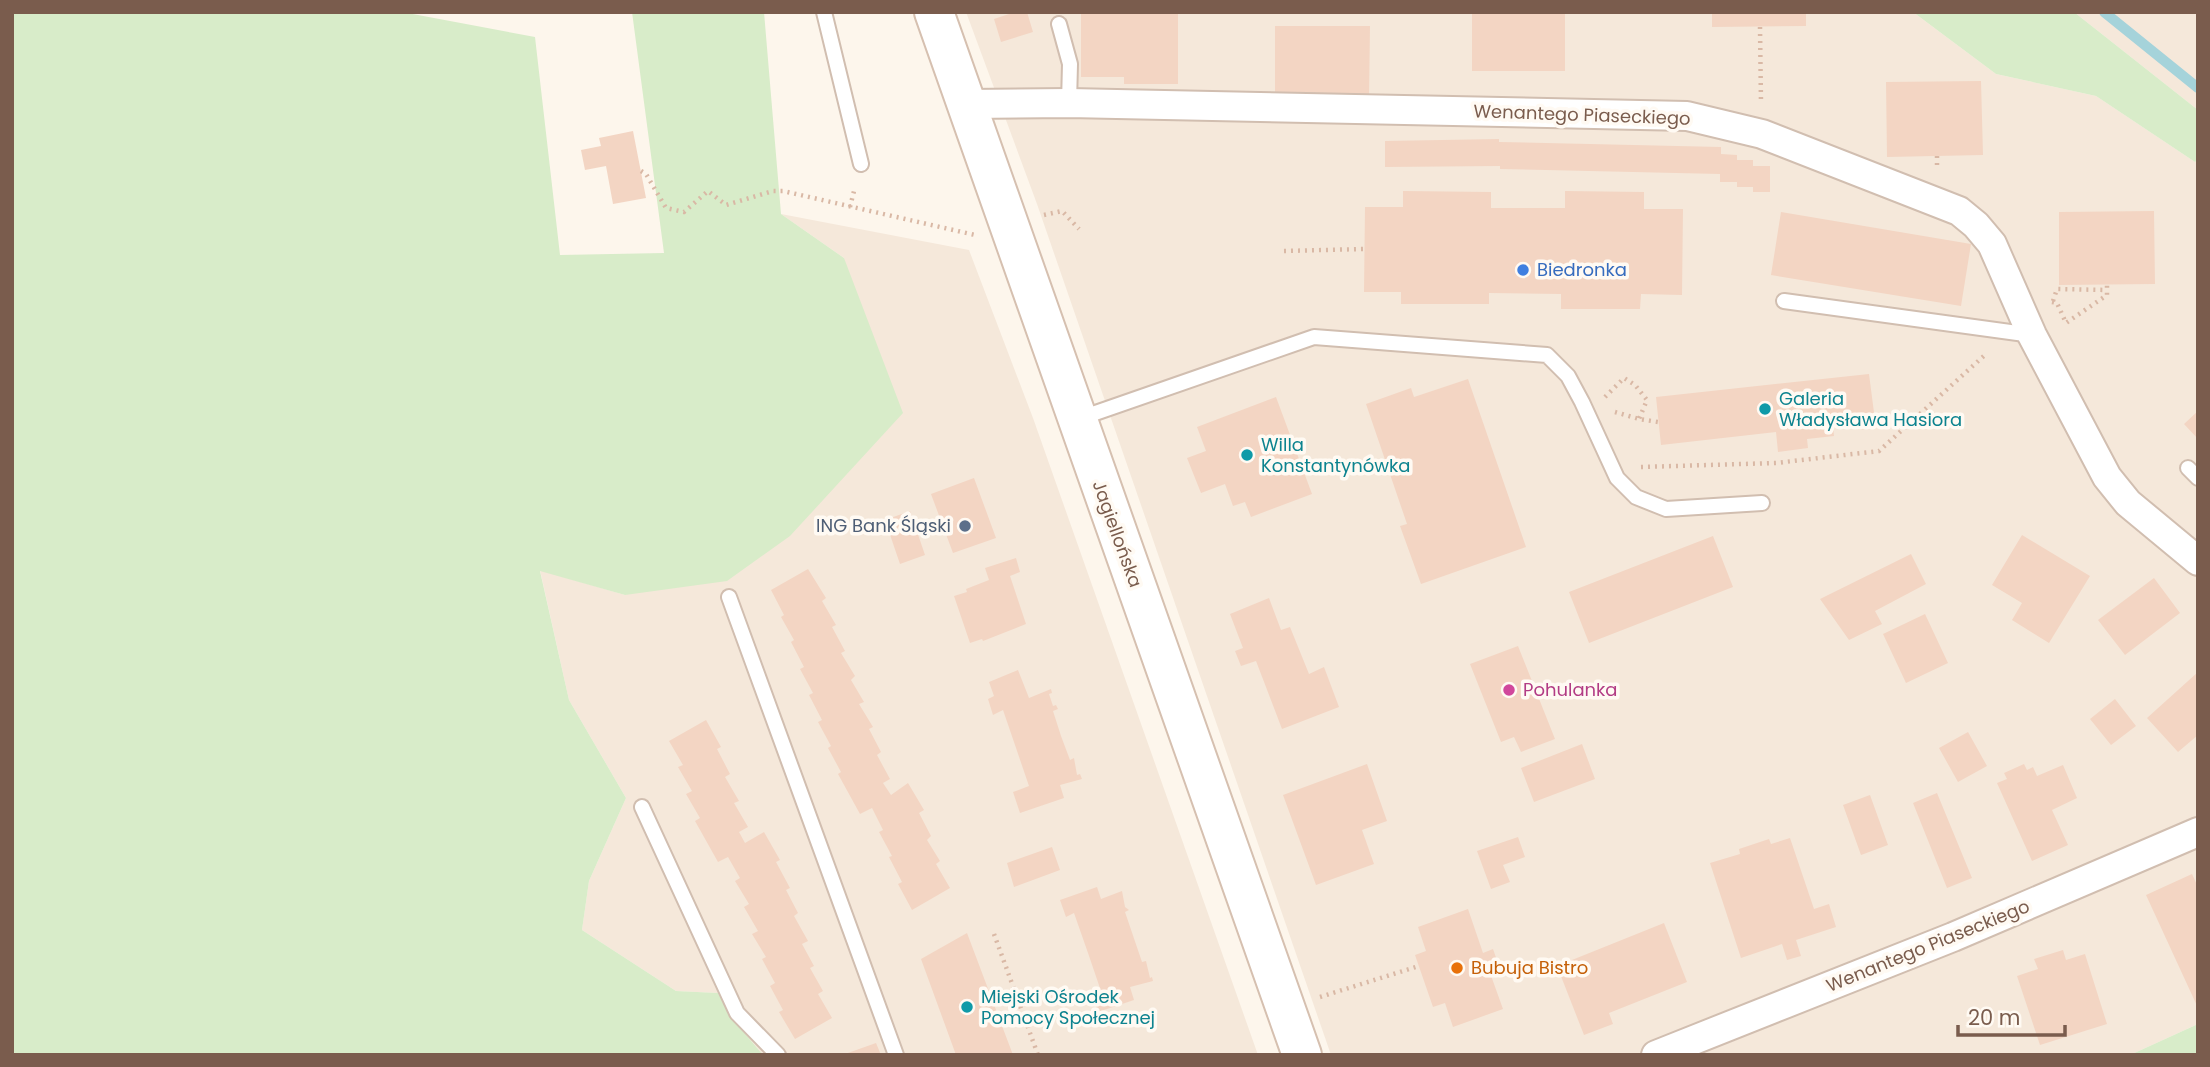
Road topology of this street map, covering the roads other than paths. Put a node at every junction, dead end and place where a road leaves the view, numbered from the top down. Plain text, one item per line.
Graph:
1 (824, 12) edge
2 (934, 12) edge
3 (1059, 24) dead end
4 (1069, 103) junction
5 (968, 104) junction
6 (861, 164) dead end
7 (1784, 301) dead end
8 (2032, 335) junction
9 (1077, 420) junction
10 (1762, 503) dead end
11 (2198, 561) edge
12 (729, 597) dead end
13 (642, 807) dead end
14 (2198, 832) edge
15 (778, 1055) edge
16 (896, 1055) edge
17 (1302, 1055) edge
18 (1656, 1055) edge

1 - 6 lane
2 - 5 street, Jagiellońska
3 - 4 lane
4 - 5 street, Wenantego Piaseckiego
4 - 8 street, Wenantego Piaseckiego
5 - 9 street, Jagiellońska
7 - 8 lane
8 - 11 street, Wenantego Piaseckiego
9 - 10 lane
9 - 17 street, Jagiellońska
12 - 16 lane
13 - 15 lane
14 - 18 street, Wenantego Piaseckiego

